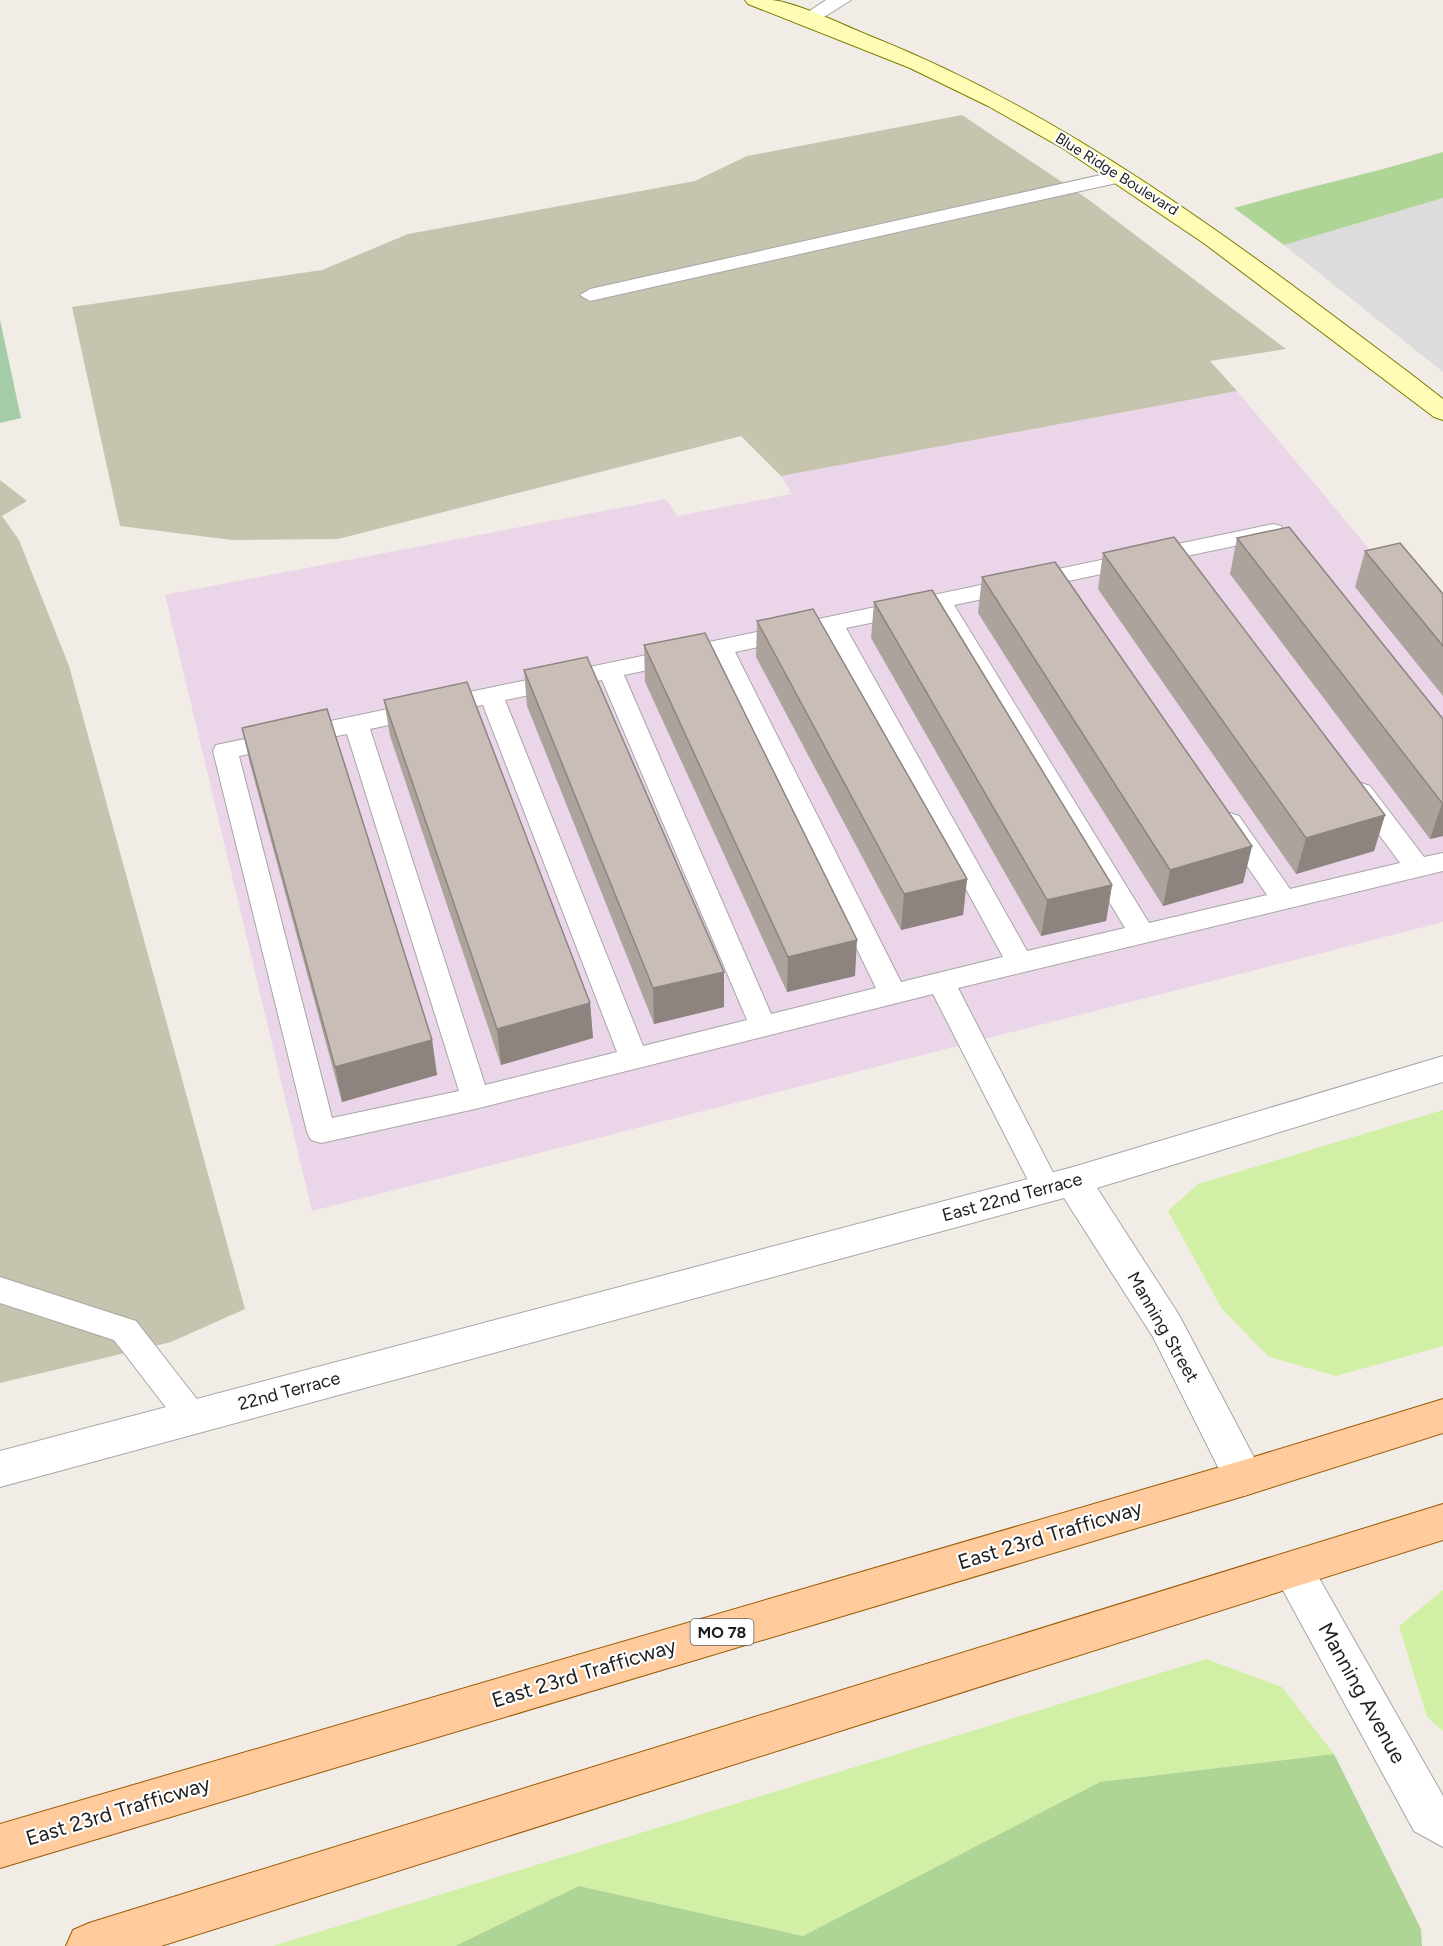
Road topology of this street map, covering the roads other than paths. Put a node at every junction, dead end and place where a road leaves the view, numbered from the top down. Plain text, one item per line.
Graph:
1 (755, 0) edge
2 (841, 0) edge
3 (809, 18) junction
4 (1123, 176) junction
5 (590, 295) dead end
6 (1443, 412) edge
7 (1295, 548) edge
8 (940, 600) junction
9 (832, 624) junction
10 (722, 646) junction
11 (610, 670) junction
12 (491, 695) junction
13 (356, 723) junction
14 (1348, 774) edge
15 (1216, 802) edge
16 (1430, 865) edge
17 (1284, 900) junction
18 (1142, 934) junction
19 (1020, 963) junction
20 (941, 982) junction
21 (893, 994) junction
22 (763, 1026) junction
23 (634, 1059) junction
24 (1443, 1069) edge
25 (475, 1098) junction
26 (1059, 1185) junction
27 (0, 1290) edge
28 (578, 1314) joint
29 (1443, 1416) edge
30 (192, 1417) junction
31 (0, 1469) edge
32 (1244, 1478) junction
33 (1443, 1522) edge
34 (1293, 1570) junction
35 (1439, 1830) edge
36 (0, 1846) edge
37 (89, 1946) edge

1 - 3 main road, Blue Ridge Boulevard
2 - 3 street
3 - 4 main road, Blue Ridge Boulevard
4 - 5 lane
4 - 6 main road, Blue Ridge Boulevard
7 - 8 lane
8 - 9 lane
8 - 18 lane
9 - 10 lane
9 - 19 lane
10 - 11 lane
10 - 21 lane
11 - 12 lane
11 - 22 lane
12 - 13 lane
12 - 23 lane
13 - 25 lane
13 - 25 lane
14 - 16 lane
15 - 17 lane
16 - 17 lane
17 - 18 lane
18 - 19 lane
19 - 20 lane
20 - 21 lane
20 - 26 lane
21 - 22 lane
22 - 23 lane
23 - 25 lane
24 - 26 street, East 22nd Terrace
26 - 28 street, East 22nd Terrace
26 - 32 street, Manning Street
27 - 30 lane
28 - 30 street, 22nd Terrace
29 - 32 main road, East 23rd Trafficway / MO 78
30 - 31 street, 22nd Terrace
32 - 36 main road, East 23rd Trafficway / MO 78
33 - 34 main road
34 - 35 street, Manning Avenue
34 - 37 main road

